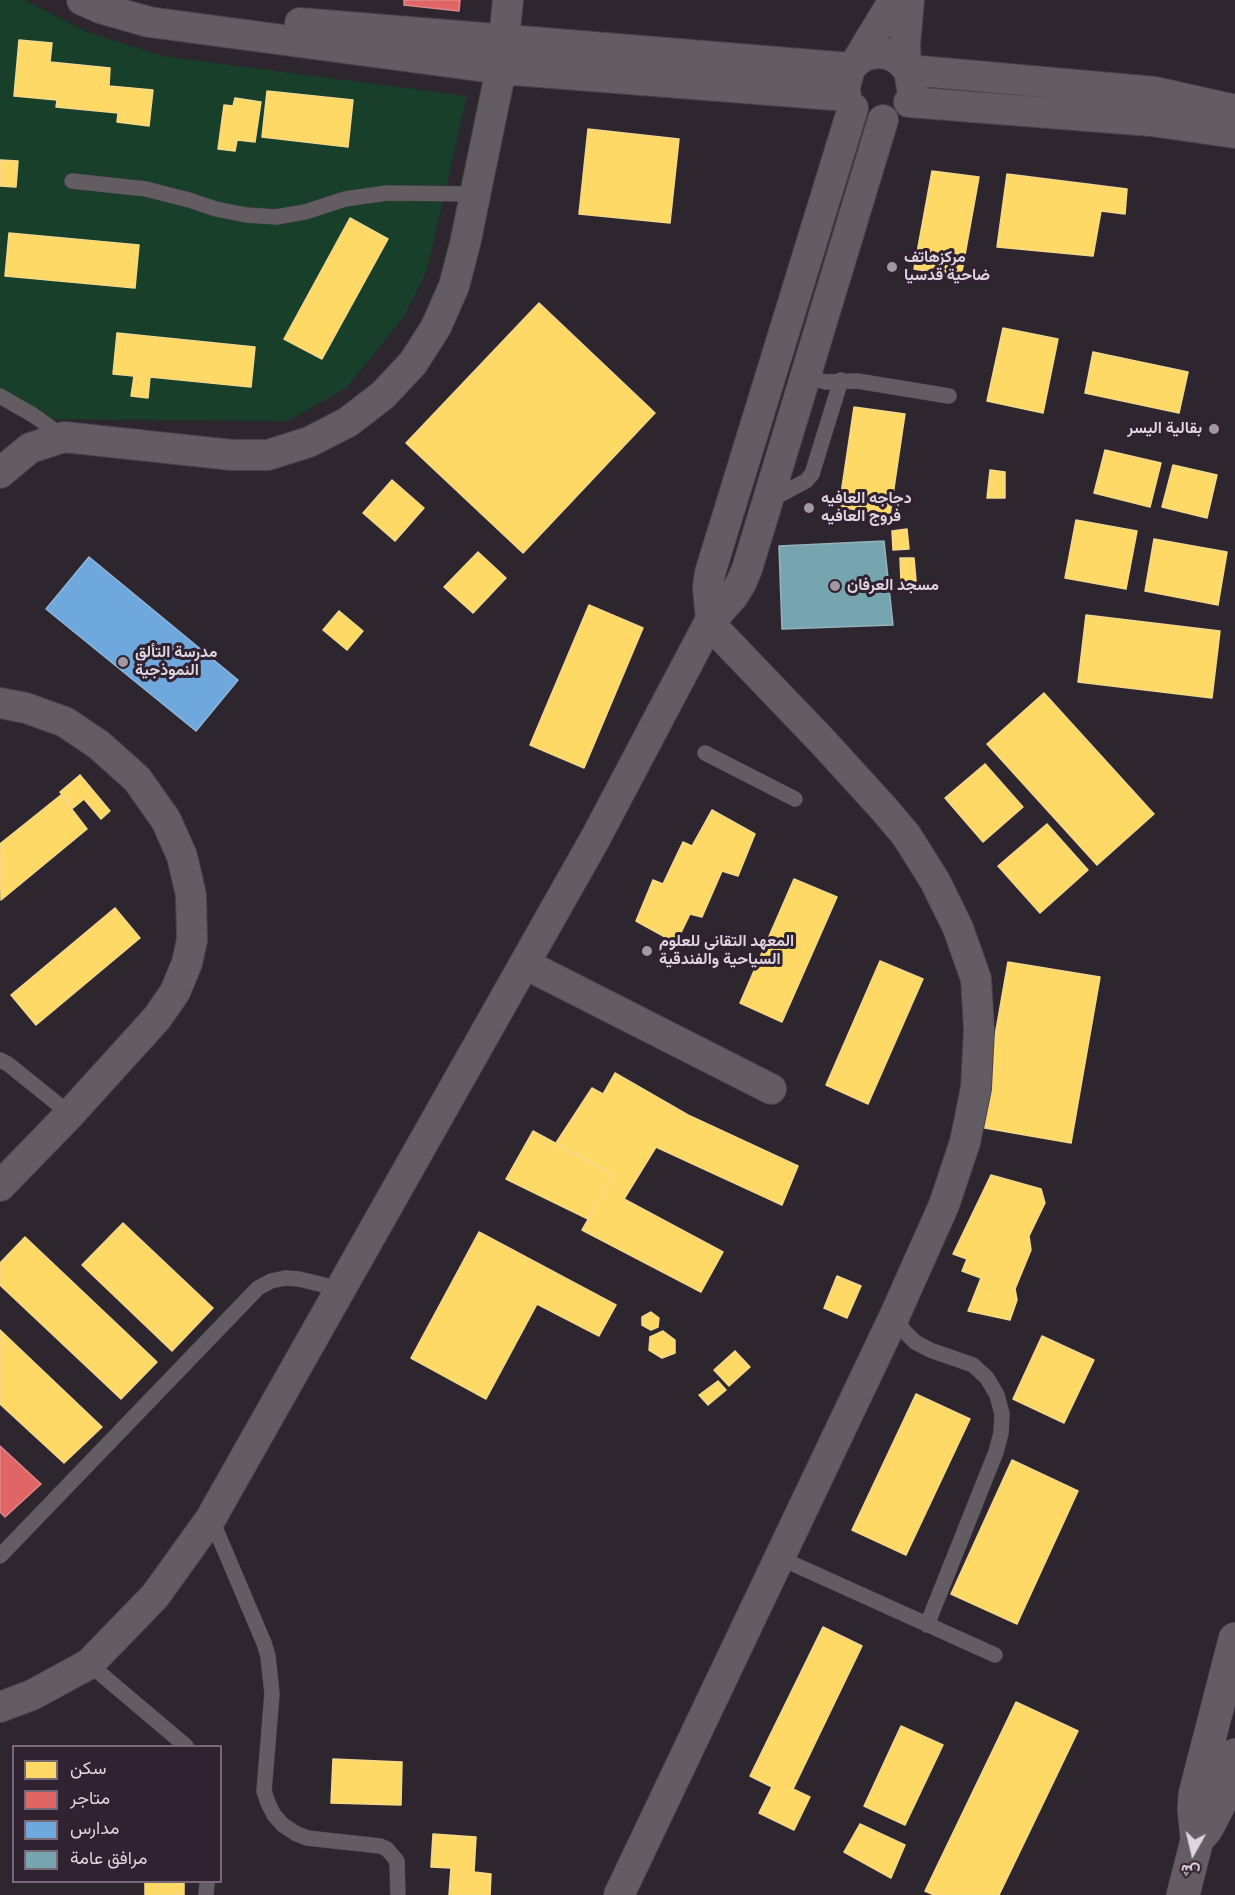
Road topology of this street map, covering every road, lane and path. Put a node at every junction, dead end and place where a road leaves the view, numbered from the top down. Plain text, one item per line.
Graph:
1 (82, 0) edge
2 (124, 0) edge
3 (508, 0) edge
4 (894, 0) edge
5 (909, 0) edge
6 (190, 21) junction
7 (503, 55) junction
8 (907, 68) junction
9 (852, 83) junction
10 (909, 102) junction
11 (1235, 110) edge
12 (884, 120) junction
13 (1235, 133) edge
14 (72, 181) dead end
15 (475, 194) junction
16 (805, 377) junction
17 (841, 380) junction
18 (0, 396) edge
19 (949, 396) dead end
20 (64, 437) junction
21 (0, 473) edge
22 (767, 502) junction
23 (710, 621) junction
24 (0, 703) edge
25 (705, 753) dead end
26 (795, 799) dead end
27 (525, 964) junction
28 (0, 1060) edge
29 (771, 1089) dead end
30 (70, 1114) junction
31 (0, 1186) edge
32 (340, 1289) junction
33 (895, 1315) junction
34 (211, 1518) junction
35 (0, 1556) edge
36 (780, 1558) junction
37 (927, 1625) junction
38 (1235, 1639) edge
39 (995, 1655) dead end
40 (89, 1664) junction
41 (0, 1707) edge
42 (185, 1745) edge
43 (1235, 1755) edge
44 (1197, 1840) junction
45 (398, 1895) edge
46 (619, 1895) edge
47 (1183, 1895) edge

1 - 6 street
2 - 6 street
3 - 7 street
4 - 9 street
5 - 8 street
6 - 7 street
7 - 9 street
7 - 15 street
8 - 9 street
8 - 10 street
8 - 11 street
9 - 12 street
9 - 23 street
10 - 12 street
10 - 13 street
12 - 16 street
14 - 15 lane
15 - 20 street
16 - 17 lane
16 - 22 street
17 - 19 lane
17 - 22 lane
18 - 20 lane
20 - 21 street
22 - 23 street
23 - 27 street
23 - 33 street
24 - 30 street
25 - 26 lane
27 - 29 street
27 - 32 street
28 - 30 lane
30 - 31 street
32 - 34 street
32 - 35 lane
33 - 36 street
33 - 37 lane
34 - 40 street
34 - 45 lane
36 - 37 lane
36 - 46 street
37 - 39 lane
38 - 44 main road
40 - 41 street
40 - 42 lane
43 - 44 main road
44 - 47 main road

